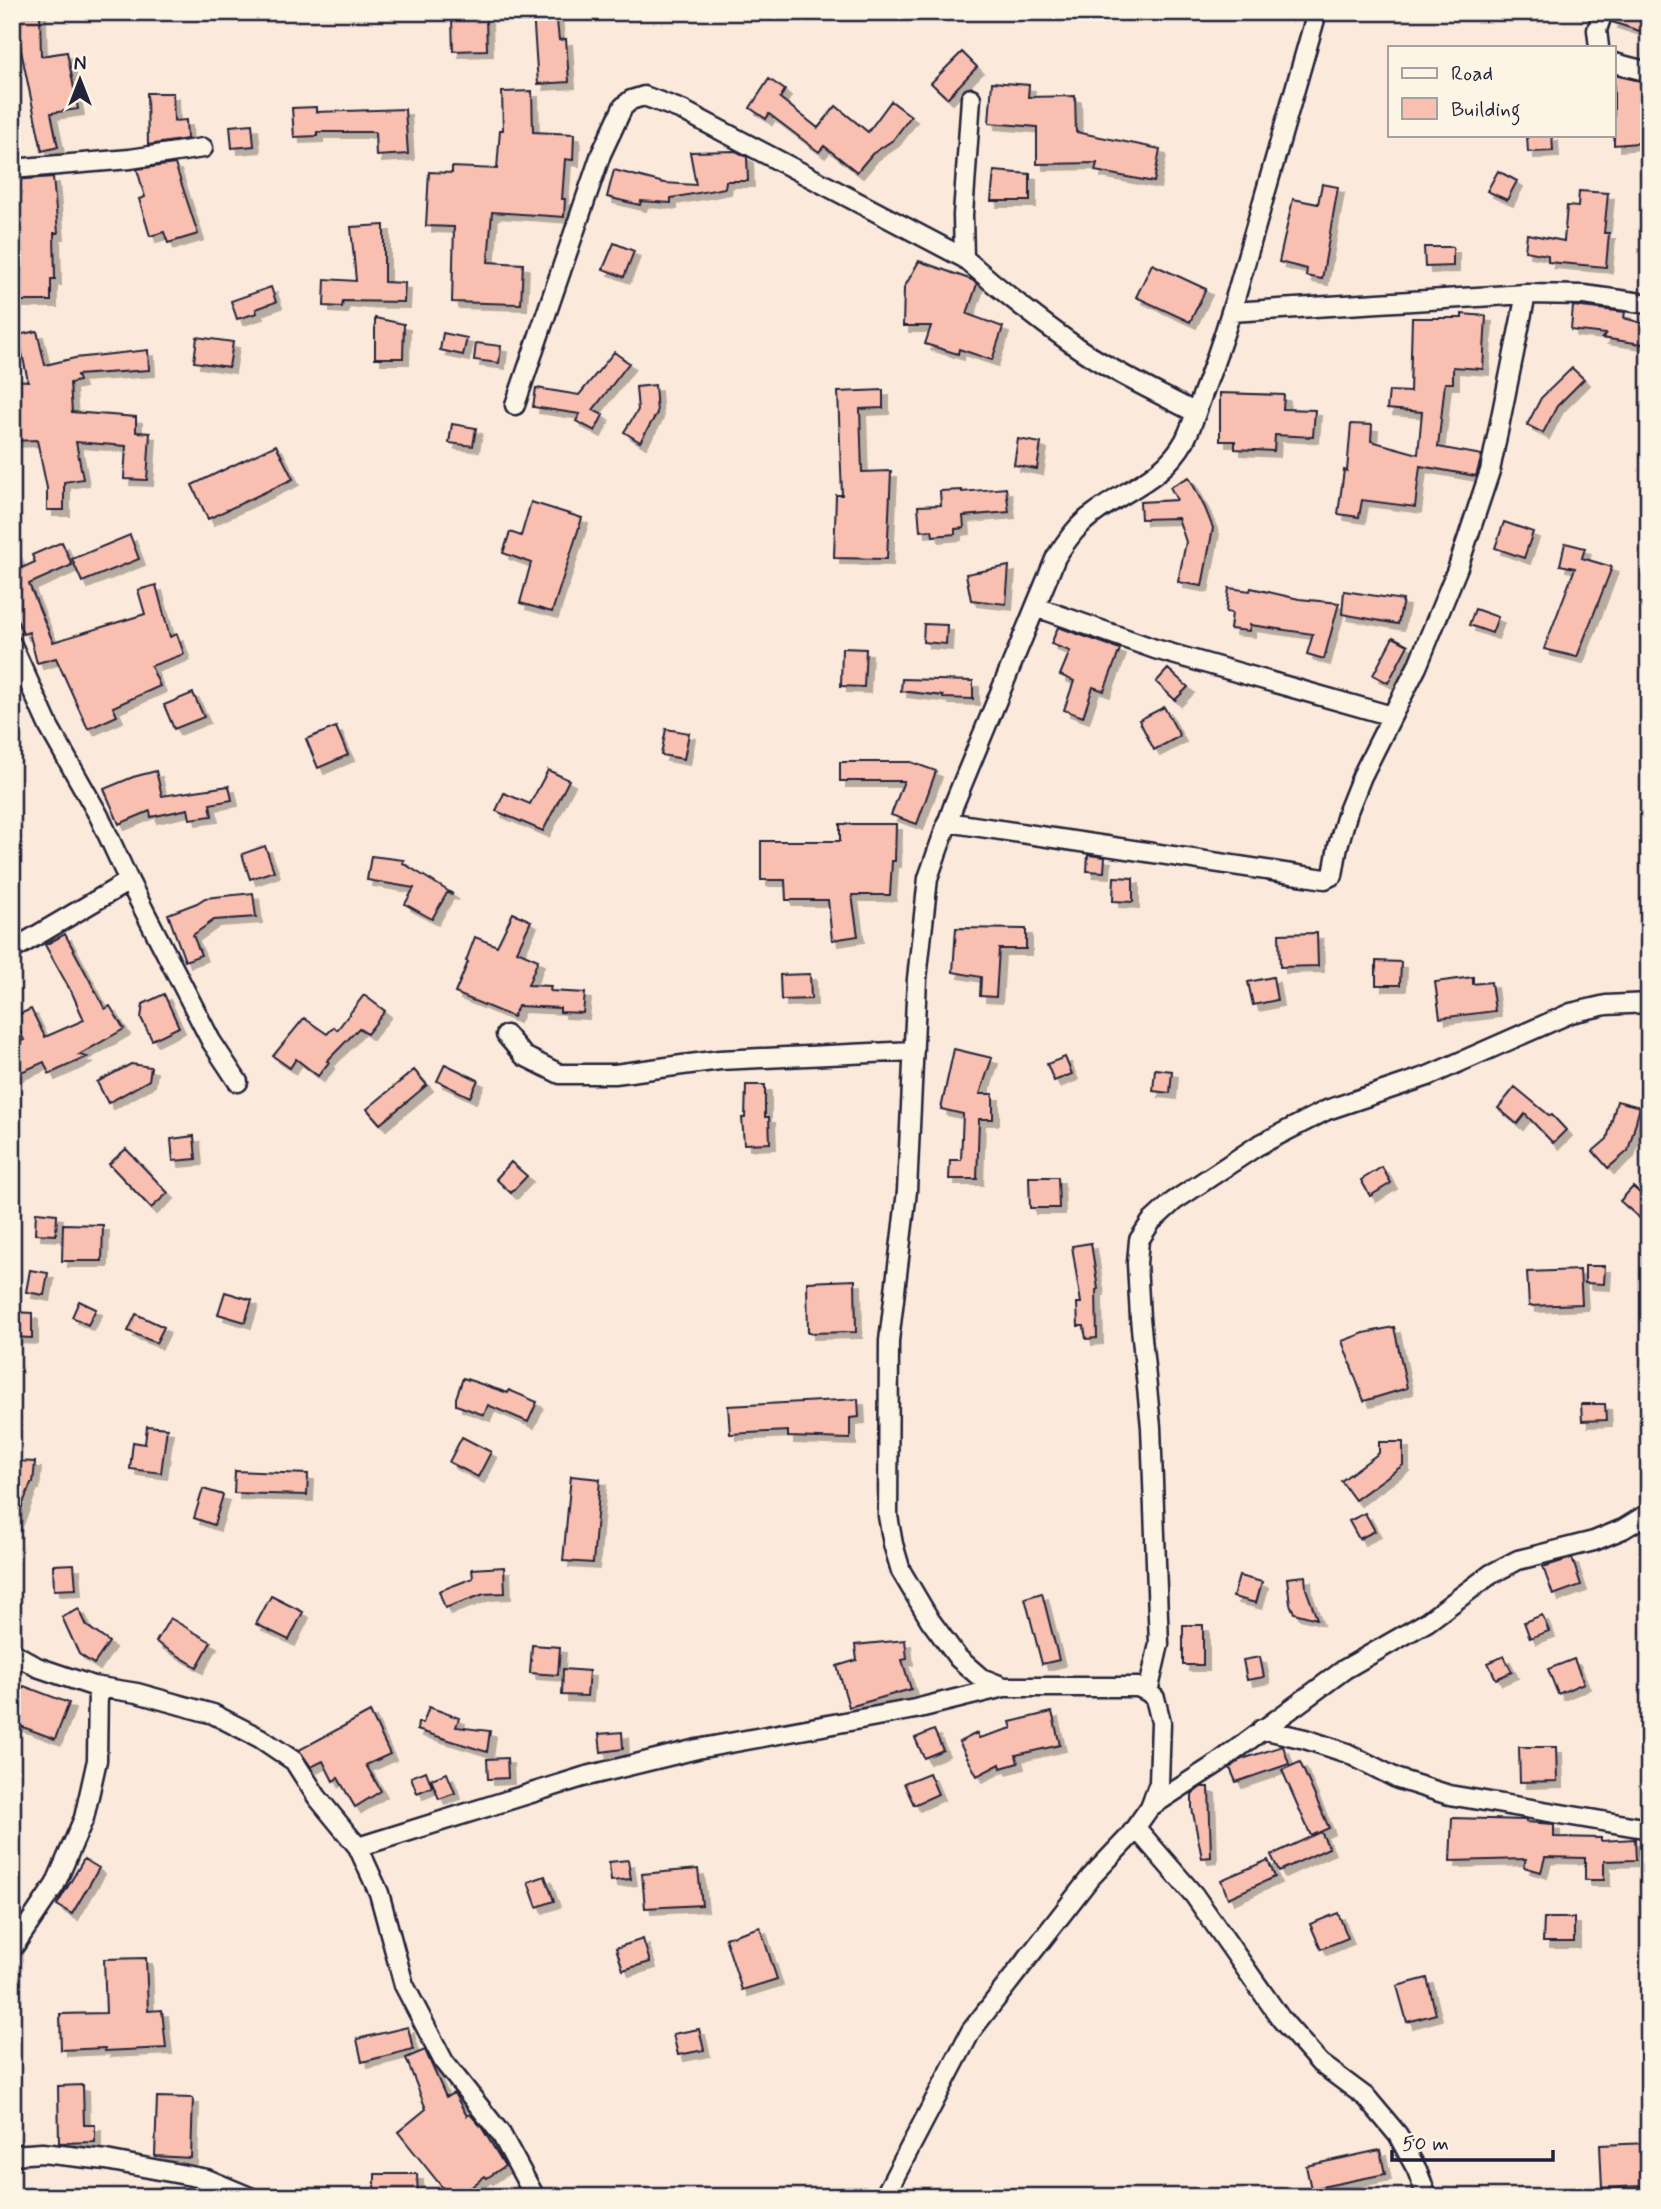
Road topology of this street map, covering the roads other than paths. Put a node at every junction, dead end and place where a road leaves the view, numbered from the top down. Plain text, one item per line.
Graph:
1 (1317, 12) edge
2 (1603, 12) edge
3 (1599, 46) edge
4 (1616, 64) edge
5 (1649, 72) edge
6 (971, 98) dead end
7 (204, 148) dead end
8 (12, 169) edge
9 (964, 258) junction
10 (1526, 294) junction
11 (1649, 304) edge
12 (1231, 312) junction
13 (515, 405) dead end
14 (1196, 413) junction
15 (1036, 607) junction
16 (12, 645) edge
17 (1391, 716) junction
18 (947, 822) junction
19 (129, 881) junction
20 (12, 950) edge
21 (1649, 1003) edge
22 (506, 1035) dead end
23 (914, 1051) junction
24 (238, 1082) dead end
25 (1649, 1513) edge
26 (12, 1652) edge
27 (98, 1687) junction
28 (1004, 1687) junction
29 (1148, 1692) junction
30 (1262, 1730) junction
31 (1150, 1807) junction
32 (1136, 1828) junction
33 (1649, 1829) edge
34 (358, 1847) junction
35 (12, 1948) edge
36 (12, 2155) edge
37 (250, 2197) edge
38 (535, 2197) edge
39 (884, 2197) edge
40 (1427, 2197) edge

1 - 12 street
2 - 3 street
4 - 5 street
6 - 9 street
7 - 8 street
9 - 13 street
9 - 14 street
10 - 11 street
10 - 12 street
10 - 17 street
12 - 14 street
14 - 15 street
15 - 17 street
15 - 18 street
16 - 19 street
17 - 18 street
18 - 23 street
19 - 20 street
19 - 24 street
21 - 29 street
22 - 23 street
23 - 28 street
25 - 30 street
26 - 27 street
27 - 34 street
27 - 35 street
28 - 29 street
28 - 34 street
29 - 31 street
30 - 31 street
30 - 33 street
31 - 32 street
32 - 39 street
32 - 40 street
34 - 38 street
36 - 37 street

